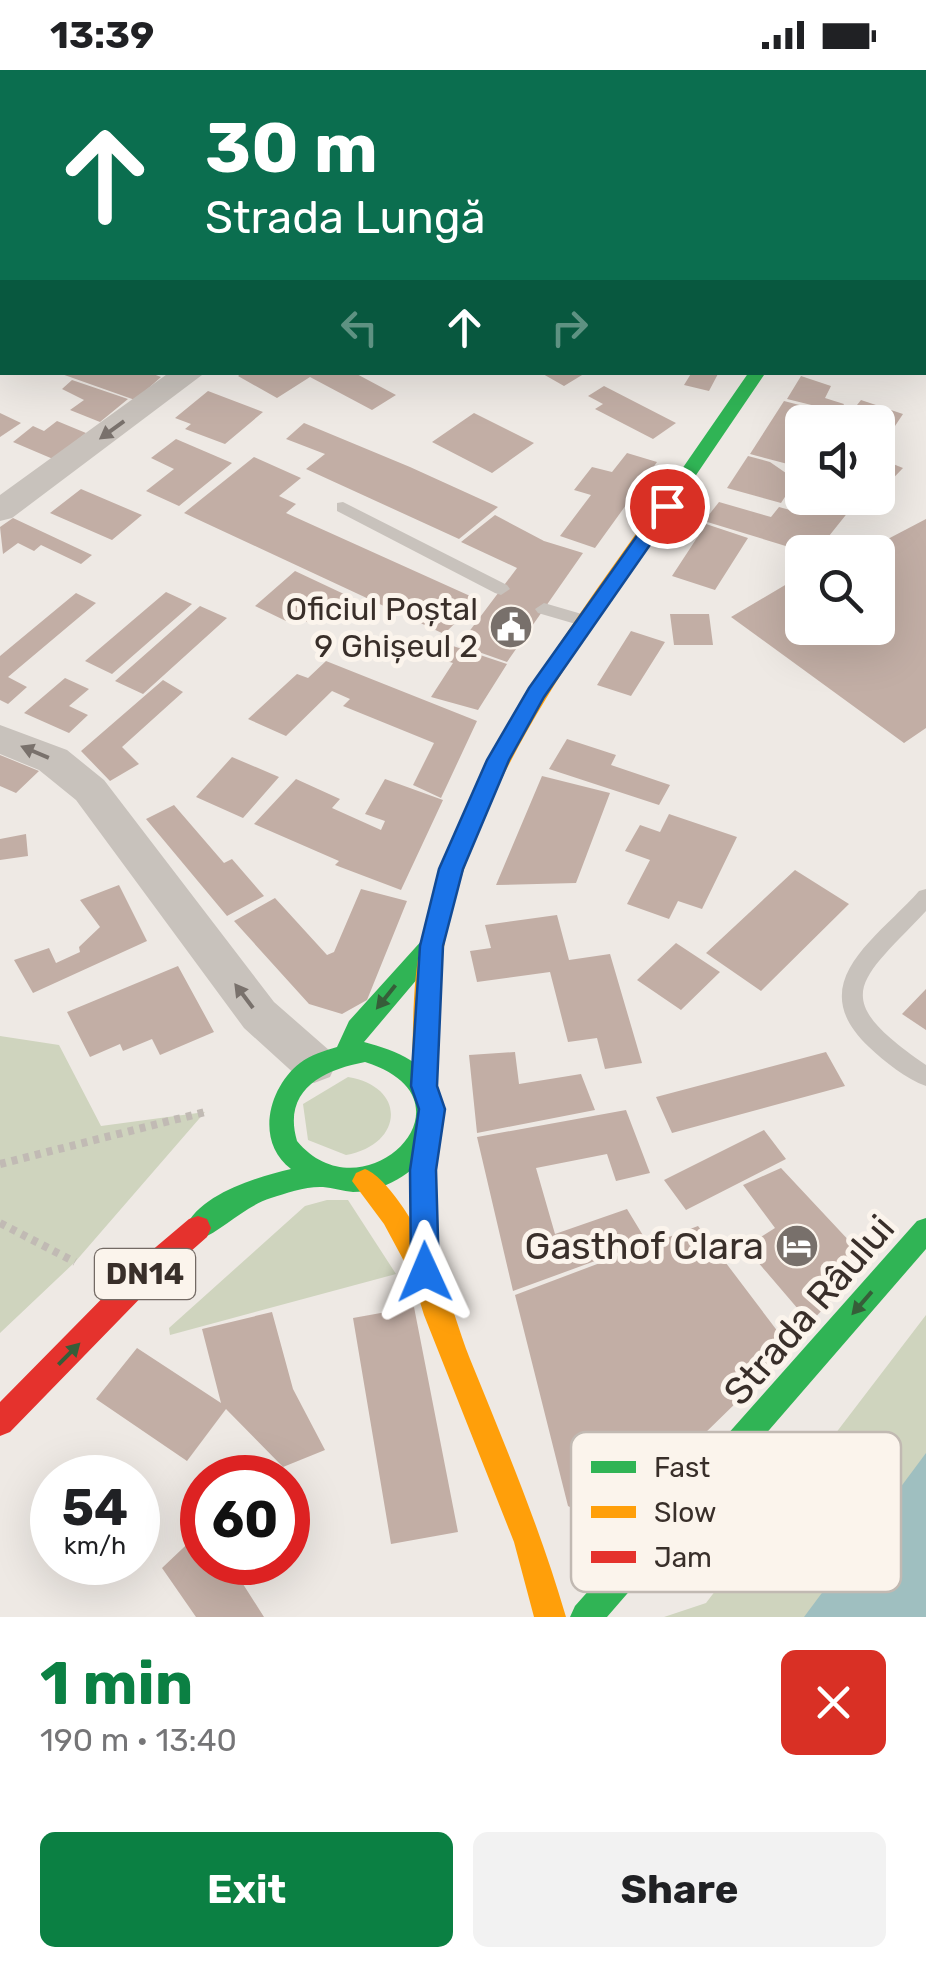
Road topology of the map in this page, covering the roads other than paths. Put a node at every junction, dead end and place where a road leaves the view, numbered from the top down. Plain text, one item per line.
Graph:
1 (187, 375) edge
2 (756, 375) edge
3 (342, 507) dead end
4 (0, 511) edge
5 (501, 589) dead end
6 (544, 609) dead end
7 (586, 621) junction
8 (0, 739) edge
9 (926, 896) edge
10 (432, 946) junction
11 (330, 1058) junction
12 (926, 1077) edge
13 (424, 1086) junction
14 (432, 1121) junction
15 (423, 1170) dead end
16 (320, 1175) junction
17 (365, 1181) junction
18 (424, 1221) dead end
19 (926, 1230) edge
20 (425, 1272) junction
21 (0, 1422) edge
22 (749, 1432) edge
23 (608, 1592) edge
24 (550, 1617) edge
25 (586, 1617) edge

1 -> 4 street
2 - 7 main road
3 - 5 lane
6 - 7 lane
7 - 10 main road
11 -> 8 street
9 - 12 lane
10 -> 11 main road
10 - 13 main road
11 - 13 main road
11 - 16 main road
13 - 14 main road
14 - 15 main road
14 - 17 main road
16 - 17 main road, DN14
21 -> 16 main road, DN14
17 - 20 main road
18 - 20 main road
19 -> 22 main road, Strada Râului
20 - 24 main road
23 -> 25 main road, Strada Râului

